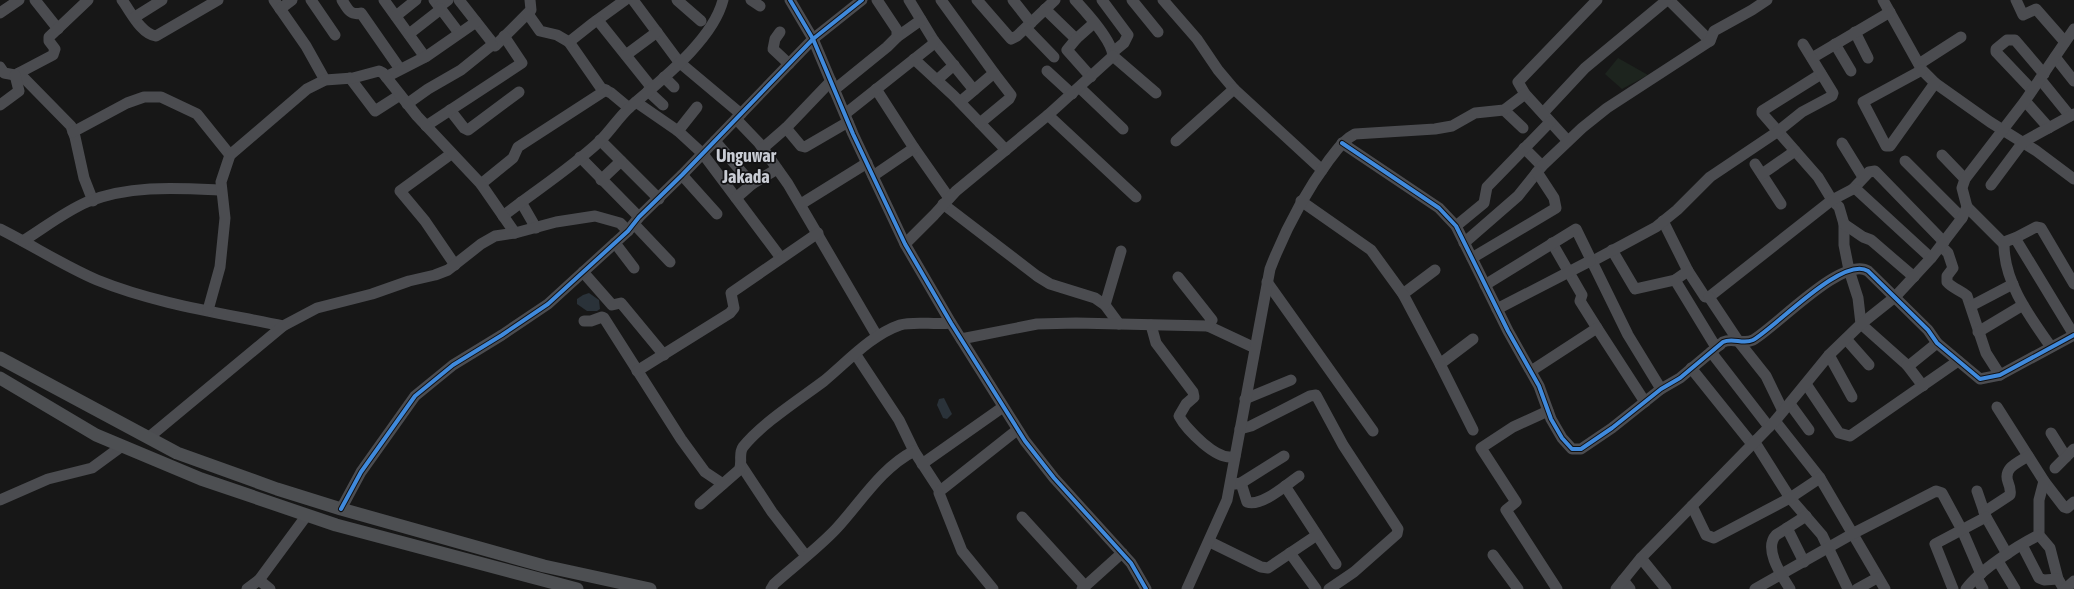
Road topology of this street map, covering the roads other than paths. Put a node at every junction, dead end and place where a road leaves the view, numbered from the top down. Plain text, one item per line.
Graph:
1 (19, 0) edge
2 (35, 0) edge
3 (88, 0) edge
4 (122, 0) edge
5 (162, 0) edge
6 (218, 0) edge
7 (292, 0) edge
8 (311, 0) edge
9 (342, 0) edge
10 (384, 0) edge
11 (416, 0) edge
12 (459, 0) edge
13 (625, 0) edge
14 (633, 0) edge
15 (677, 0) edge
16 (723, 0) edge
17 (751, 0) edge
18 (790, 0) edge
19 (862, 0) edge
20 (877, 0) edge
21 (909, 0) edge
22 (941, 0) edge
23 (977, 0) edge
24 (1012, 0) edge
25 (1055, 0) edge
26 (1075, 0) edge
27 (1102, 0) edge
28 (1132, 0) edge
29 (1163, 0) edge
30 (1597, 0) edge
31 (1668, 0) edge
32 (1767, 0) edge
33 (1883, 0) edge
34 (2016, 0) edge
35 (277, 4) edge
36 (441, 4) edge
37 (528, 4) edge
38 (760, 6) dead end
39 (1045, 9) junction
40 (1890, 12) junction
41 (0, 13) edge
42 (396, 16) junction
43 (134, 17) junction
44 (921, 20) junction
45 (596, 21) junction
46 (700, 21) dead end
47 (476, 22) junction
48 (1094, 23) junction
49 (1028, 25) junction
50 (58, 29) junction
51 (2074, 29) edge
52 (657, 32) junction
53 (780, 32) dead end
54 (1158, 32) dead end
55 (1855, 32) junction
56 (459, 33) junction
57 (409, 34) junction
58 (336, 35) dead end
59 (504, 36) junction
60 (897, 37) junction
61 (1962, 37) dead end
62 (813, 39) junction
63 (1076, 39) junction
64 (934, 41) junction
65 (1710, 41) junction
66 (569, 42) junction
67 (2065, 42) junction
68 (1804, 44) dead end
69 (1835, 44) junction
70 (492, 45) junction
71 (1113, 54) junction
72 (626, 55) junction
73 (425, 57) junction
74 (2055, 57) junction
75 (1054, 58) dead end
76 (1812, 58) junction
77 (1868, 58) dead end
78 (914, 60) junction
79 (679, 62) junction
80 (789, 64) junction
81 (954, 66) junction
82 (1921, 67) junction
83 (400, 69) junction
84 (1046, 70) dead end
85 (1851, 71) dead end
86 (8, 73) edge
87 (994, 73) junction
88 (1821, 74) junction
89 (2042, 76) junction
90 (386, 77) junction
91 (664, 77) junction
92 (1091, 77) junction
93 (350, 78) junction
94 (325, 80) junction
95 (937, 80) junction
96 (2074, 81) edge
97 (1935, 83) junction
98 (833, 85) junction
99 (674, 87) dead end
100 (876, 89) junction
101 (1234, 89) junction
102 (606, 90) junction
103 (650, 90) junction
104 (974, 90) junction
105 (2032, 90) junction
106 (1076, 91) junction
107 (520, 92) dead end
108 (1156, 93) dead end
109 (1525, 94) junction
110 (400, 95) junction
111 (2025, 101) junction
112 (960, 102) junction
113 (407, 104) junction
114 (0, 105) edge
115 (632, 105) junction
116 (663, 105) dead end
117 (697, 107) dead end
118 (450, 110) junction
119 (1504, 110) junction
120 (1048, 115) junction
121 (2072, 115) edge
122 (738, 116) junction
123 (846, 118) junction
124 (1547, 118) junction
125 (980, 123) junction
126 (426, 126) junction
127 (786, 128) junction
128 (1523, 128) dead end
129 (2003, 128) junction
130 (2049, 128) junction
131 (1124, 129) dead end
132 (678, 131) junction
133 (73, 132) junction
134 (1777, 132) junction
135 (600, 140) junction
136 (1567, 140) junction
137 (715, 141) junction
138 (1176, 141) dead end
139 (1842, 142) dead end
140 (2023, 142) junction
141 (1342, 143) junction
142 (763, 148) junction
143 (914, 148) junction
144 (1524, 148) junction
145 (1006, 150) junction
146 (1795, 151) junction
147 (451, 154) junction
148 (703, 154) junction
149 (230, 155) junction
150 (1942, 155) dead end
151 (580, 158) junction
152 (1905, 160) dead end
153 (621, 161) junction
154 (866, 163) junction
155 (1755, 164) dead end
156 (777, 169) junction
157 (1540, 169) junction
158 (1322, 170) junction
159 (1762, 174) junction
160 (682, 175) junction
161 (873, 176) junction
162 (1863, 177) junction
163 (1965, 179) junction
164 (2074, 179) edge
165 (601, 180) junction
166 (481, 184) junction
167 (752, 184) junction
168 (1991, 185) dead end
169 (1853, 189) junction
170 (220, 190) junction
171 (1136, 197) dead end
172 (736, 198) junction
173 (658, 199) junction
174 (1302, 200) junction
175 (1832, 200) junction
176 (93, 201) junction
177 (946, 201) junction
178 (521, 202) junction
179 (801, 204) junction
180 (1781, 204) dead end
181 (1967, 207) junction
182 (716, 214) dead end
183 (503, 216) junction
184 (1962, 218) junction
185 (1663, 221) junction
186 (634, 224) junction
187 (1844, 224) junction
188 (1456, 226) junction
189 (0, 228) edge
190 (536, 228) junction
191 (515, 233) junction
192 (818, 233) junction
193 (1863, 237) junction
194 (2015, 238) junction
195 (23, 241) junction
196 (615, 243) junction
197 (1464, 243) junction
198 (1552, 243) junction
199 (905, 244) junction
200 (1942, 244) junction
201 (2004, 244) junction
202 (1612, 250) junction
203 (1121, 251) dead end
204 (1846, 251) junction
205 (781, 258) junction
206 (1472, 258) junction
207 (1931, 258) junction
208 (670, 262) dead end
209 (1590, 262) junction
210 (455, 265) junction
211 (634, 268) dead end
212 (1435, 270) dead end
213 (1849, 270) junction
214 (1569, 271) junction
215 (583, 272) junction
216 (1688, 272) junction
217 (1178, 277) dead end
218 (1914, 277) junction
219 (1674, 280) junction
220 (1267, 282) junction
221 (2013, 284) junction
222 (2074, 284) edge
223 (1485, 285) junction
224 (1403, 294) junction
225 (1709, 297) junction
226 (1895, 297) junction
227 (612, 304) junction
228 (1105, 305) junction
229 (2022, 305) junction
230 (1971, 306) junction
231 (1497, 308) junction
232 (208, 310) junction
233 (602, 317) junction
234 (584, 321) dead end
235 (951, 323) junction
236 (1119, 324) junction
237 (1861, 324) junction
238 (1151, 325) junction
239 (283, 326) junction
240 (1208, 326) junction
241 (1597, 328) junction
242 (1978, 332) junction
243 (2074, 335) edge
244 (877, 336) junction
245 (962, 339) junction
246 (1473, 339) dead end
247 (1846, 339) junction
248 (1739, 342) junction
249 (1937, 343) junction
250 (1720, 345) junction
251 (1255, 348) junction
252 (2051, 348) junction
253 (1711, 352) junction
254 (664, 354) junction
255 (856, 355) junction
256 (1829, 355) junction
257 (0, 358) edge
258 (1958, 361) junction
259 (1440, 364) junction
260 (1869, 365) dead end
261 (1907, 365) junction
262 (18, 368) junction
263 (1691, 368) junction
264 (636, 371) junction
265 (1531, 371) junction
266 (2000, 375) junction
267 (4, 380) edge
268 (1291, 380) dead end
269 (1806, 384) junction
270 (1923, 386) junction
271 (1661, 389) junction
272 (1852, 397) dead end
273 (1245, 399) junction
274 (1646, 402) junction
275 (1003, 407) junction
276 (1787, 407) junction
277 (1997, 407) dead end
278 (1548, 411) junction
279 (1772, 424) junction
280 (1240, 429) junction
281 (1018, 430) junction
282 (1473, 430) dead end
283 (1809, 430) dead end
284 (1373, 431) dead end
285 (2051, 434) dead end
286 (1841, 437) dead end
287 (148, 438) junction
288 (1753, 442) junction
289 (122, 446) junction
290 (914, 451) junction
291 (2070, 453) edge
292 (1235, 456) junction
293 (1284, 456) dead end
294 (2028, 456) junction
295 (922, 464) junction
296 (741, 465) junction
297 (2055, 468) dead end
298 (1299, 476) dead end
299 (1820, 478) junction
300 (2044, 481) junction
301 (723, 484) junction
302 (1235, 484) junction
303 (1284, 486) junction
304 (940, 491) junction
305 (1977, 491) dead end
306 (1790, 498) junction
307 (0, 500) edge
308 (2074, 502) edge
309 (700, 504) dead end
310 (1692, 506) junction
311 (341, 509) junction
312 (1985, 515) junction
313 (307, 516) junction
314 (1806, 516) junction
315 (1022, 517) dead end
316 (1787, 528) junction
317 (1962, 530) junction
318 (1854, 533) junction
319 (1317, 535) junction
320 (2039, 535) junction
321 (1210, 542) junction
322 (2022, 545) junction
323 (1829, 546) junction
324 (1122, 553) junction
325 (1290, 553) junction
326 (1493, 555) dead end
327 (806, 556) junction
328 (1641, 558) junction
329 (2003, 558) junction
330 (1804, 562) junction
331 (1336, 564) dead end
332 (1781, 575) junction
333 (1979, 576) junction
334 (1877, 578) junction
335 (2058, 579) junction
336 (258, 580) junction
337 (1623, 580) junction
338 (2074, 581) edge
339 (1083, 588) edge
340 (247, 589) edge
341 (270, 589) edge
342 (577, 589) edge
343 (650, 589) edge
344 (771, 589) edge
345 (993, 589) edge
346 (1146, 589) edge
347 (1187, 589) edge
348 (1316, 589) edge
349 (1331, 589) edge
350 (1518, 589) edge
351 (1557, 589) edge
352 (1616, 589) edge
353 (1630, 589) edge
354 (1666, 589) edge
355 (1755, 589) edge
356 (1790, 589) edge
357 (1848, 589) edge
358 (1856, 589) edge
359 (1885, 589) edge
360 (1953, 589) edge
361 (1966, 589) edge
362 (1983, 589) edge
363 (2015, 589) edge
364 (2065, 589) edge

1 - 41 street
2 - 50 street
3 - 50 street
4 - 43 street
5 - 43 street
6 - 43 street
7 - 35 street
8 - 58 street
9 - 83 street
10 - 42 street
11 - 42 street
12 - 47 street
13 - 45 street
14 - 52 street
15 - 46 street
16 - 79 street
17 - 38 street
18 - 62 street
19 - 62 street
20 - 60 street
21 - 44 street
22 - 87 street
23 - 49 street
24 - 49 street
25 - 39 street
26 - 48 street
27 - 71 street
28 - 54 street
29 - 101 street
30 - 109 street
31 - 65 street
31 - 124 street
32 - 65 street
33 - 40 street
34 - 67 street
35 - 94 street
36 - 56 street
36 - 57 street
37 - 59 street
37 - 66 street
39 - 49 street
39 - 63 street
40 - 55 street
40 - 82 street
42 - 57 street
44 - 60 street
44 - 64 street
45 - 66 street
45 - 72 street
47 - 56 street
47 - 70 street
48 - 63 street
48 - 71 street
49 - 75 street
50 - 86 street
51 - 67 street
52 - 72 street
52 - 79 street
53 - 80 street
55 - 69 street
55 - 77 street
56 - 73 street
57 - 73 street
59 - 70 street
59 - 118 street
60 - 98 street
61 - 82 street
62 - 80 street
62 - 98 street
63 - 92 street
64 - 78 street
64 - 81 street
65 - 136 street
66 - 102 street
67 - 74 street
68 - 76 street
69 - 76 street
69 - 85 street
70 - 113 street
71 - 92 street
71 - 108 street
72 - 103 street
73 - 83 street
74 - 89 street
74 - 96 street
76 - 88 street
78 - 95 street
78 - 100 street
79 - 91 street
79 - 122 street
80 - 122 street
81 - 95 street
81 - 104 street
82 - 97 street
82 - 97 street
83 - 90 street
84 - 106 street
86 - 114 street
86 - 133 street
87 - 104 street
87 - 125 street
88 - 134 street
88 - 134 street
89 - 105 street
89 - 105 street
89 - 121 street
90 - 93 street
90 - 110 street
91 - 99 street
91 - 103 street
92 - 106 street
93 - 94 street
93 - 110 street
94 - 149 street
95 - 112 street
97 - 129 street
98 - 123 street
98 - 127 street
100 - 123 street
100 - 143 street
101 - 138 street
101 - 158 street
102 - 115 street
102 - 166 street
103 - 115 street
103 - 116 street
104 - 112 street
105 - 111 street
106 - 120 street
106 - 131 street
107 - 118 street
109 - 119 street
109 - 124 street
110 - 113 street
111 - 129 street
111 - 130 street
112 - 125 street
113 - 126 street
115 - 132 street
115 - 135 street
117 - 132 street
118 - 126 street
119 - 128 street
119 - 141 street
120 - 145 street
120 - 171 street
121 - 130 street
122 - 137 street
122 - 142 street
123 - 127 street
123 - 154 street
124 - 136 street
124 - 144 street
125 - 145 street
126 - 147 street
127 - 142 street
129 - 140 street
129 - 163 street
130 - 140 street
132 - 148 street
133 - 149 street
133 - 176 street
134 - 146 street
134 - 185 street
135 - 151 street
135 - 153 street
136 - 157 street
137 - 148 street
137 - 167 street
139 - 162 street
140 - 164 street
140 - 168 street
141 - 158 street
141 - 188 street
142 - 156 street
143 - 161 street
143 - 177 street
144 - 157 street
144 - 188 street
145 - 177 street
146 - 159 street
146 - 175 street
147 - 166 street
147 - 210 street
148 - 160 street
148 - 172 street
149 - 170 street
150 - 163 street
151 - 165 street
151 - 178 street
152 - 184 street
153 - 165 street
153 - 173 street
154 - 161 street
154 - 179 street
155 - 159 street
156 - 167 street
156 - 179 street
157 - 197 street
157 - 206 street
158 - 174 street
159 - 180 street
160 - 173 street
160 - 182 street
161 - 199 street
162 - 169 street
162 - 200 street
163 - 181 street
165 - 186 street
166 - 183 street
167 - 172 street
169 - 175 street
169 - 207 street
170 - 176 street
170 - 232 street
172 - 205 street
173 - 186 street
174 - 220 street
174 - 224 street
175 - 187 street
175 - 225 street
176 - 195 street
177 - 199 street
177 - 228 street
178 - 183 street
178 - 190 street
179 - 192 street
181 - 184 street
181 - 201 street
183 - 191 street
184 - 200 street
185 - 202 street
185 - 216 street
186 - 190 street
186 - 196 street
186 - 208 street
187 - 193 street
187 - 204 street
188 - 197 street
189 - 195 street
190 - 191 street
191 - 210 street
192 - 205 street
192 - 244 street
193 - 204 street
193 - 218 street
194 - 201 street
194 - 222 street
194 - 243 street
195 - 232 street
196 - 211 street
196 - 215 street
197 - 206 street
198 - 209 street
198 - 214 street
198 - 223 street
199 - 235 street
200 - 207 street
200 - 230 street
201 - 221 street
202 - 209 street
202 - 219 street
203 - 228 street
204 - 213 street
205 - 254 street
206 - 223 street
207 - 218 street
209 - 214 street
209 - 271 street
210 - 239 street
212 - 224 street
213 - 226 street
213 - 237 street
213 - 248 street
214 - 231 street
214 - 241 street
215 - 227 street
215 - 311 street
216 - 219 street
216 - 225 street
217 - 240 street
218 - 226 street
219 - 250 street
220 - 251 street
220 - 284 street
221 - 229 street
221 - 230 street
223 - 231 street
224 - 259 street
225 - 248 street
226 - 237 street
226 - 249 street
227 - 233 street
227 - 254 street
228 - 236 street
229 - 242 street
229 - 252 street
230 - 242 street
231 - 265 street
232 - 239 street
233 - 234 street
233 - 264 street
235 - 244 street
235 - 245 street
236 - 238 street
236 - 245 street
237 - 247 street
237 - 261 street
238 - 240 street
238 - 292 street
239 - 287 street
240 - 251 street
241 - 265 street
241 - 274 street
242 - 266 street
243 - 252 street
244 - 255 street
245 - 275 street
246 - 259 street
247 - 256 street
247 - 260 street
248 - 250 street
248 - 276 street
249 - 258 street
249 - 261 street
250 - 253 street
251 - 273 street
252 - 266 street
253 - 263 street
253 - 279 street
254 - 264 street
255 - 290 street
255 - 296 street
256 - 269 street
256 - 272 street
257 - 262 main road
258 - 266 street
258 - 270 street
259 - 282 street
261 - 270 street
262 - 267 main road
262 - 287 main road
263 - 271 street
263 - 288 street
264 - 301 street
265 - 278 street
267 - 289 main road
268 - 273 street
269 - 270 street
269 - 276 street
269 - 286 street
271 - 274 street
273 - 280 street
274 - 278 street
275 - 281 street
275 - 295 street
276 - 279 street
276 - 283 street
277 - 294 street
278 - 351 street
279 - 288 street
279 - 299 street
280 - 292 street
280 - 349 street
281 - 304 street
281 - 324 street
285 - 291 street
287 - 311 main road
288 - 306 street
288 - 310 street
289 - 307 street
289 - 313 main road
290 - 295 street
290 - 327 street
291 - 297 street
292 - 302 street
293 - 302 street
294 - 300 street
294 - 312 street
295 - 304 street
296 - 301 street
296 - 327 street
298 - 303 street
299 - 306 street
299 - 318 street
300 - 308 street
300 - 320 street
301 - 309 street
302 - 303 street
302 - 321 street
303 - 319 street
304 - 345 street
305 - 312 street
306 - 310 street
306 - 314 street
310 - 328 street
311 - 343 main road
312 - 317 street
312 - 329 street
313 - 336 street
313 - 342 main road
314 - 316 street
314 - 323 street
315 - 339 street
316 - 330 street
316 - 332 street
317 - 318 street
317 - 333 street
317 - 360 street
318 - 323 street
318 - 334 street
319 - 325 street
319 - 331 street
320 - 322 street
320 - 335 street
321 - 325 street
321 - 347 street
322 - 329 street
322 - 335 street
323 - 330 street
323 - 357 street
324 - 339 street
324 - 346 street
325 - 348 street
326 - 350 street
327 - 344 street
328 - 337 street
328 - 354 street
329 - 333 street
329 - 363 street
330 - 332 street
332 - 355 street
332 - 356 street
333 - 361 street
333 - 362 street
334 - 358 street
334 - 359 street
335 - 364 street
336 - 340 street
336 - 341 street
337 - 352 street
337 - 353 street
338 - 364 street

